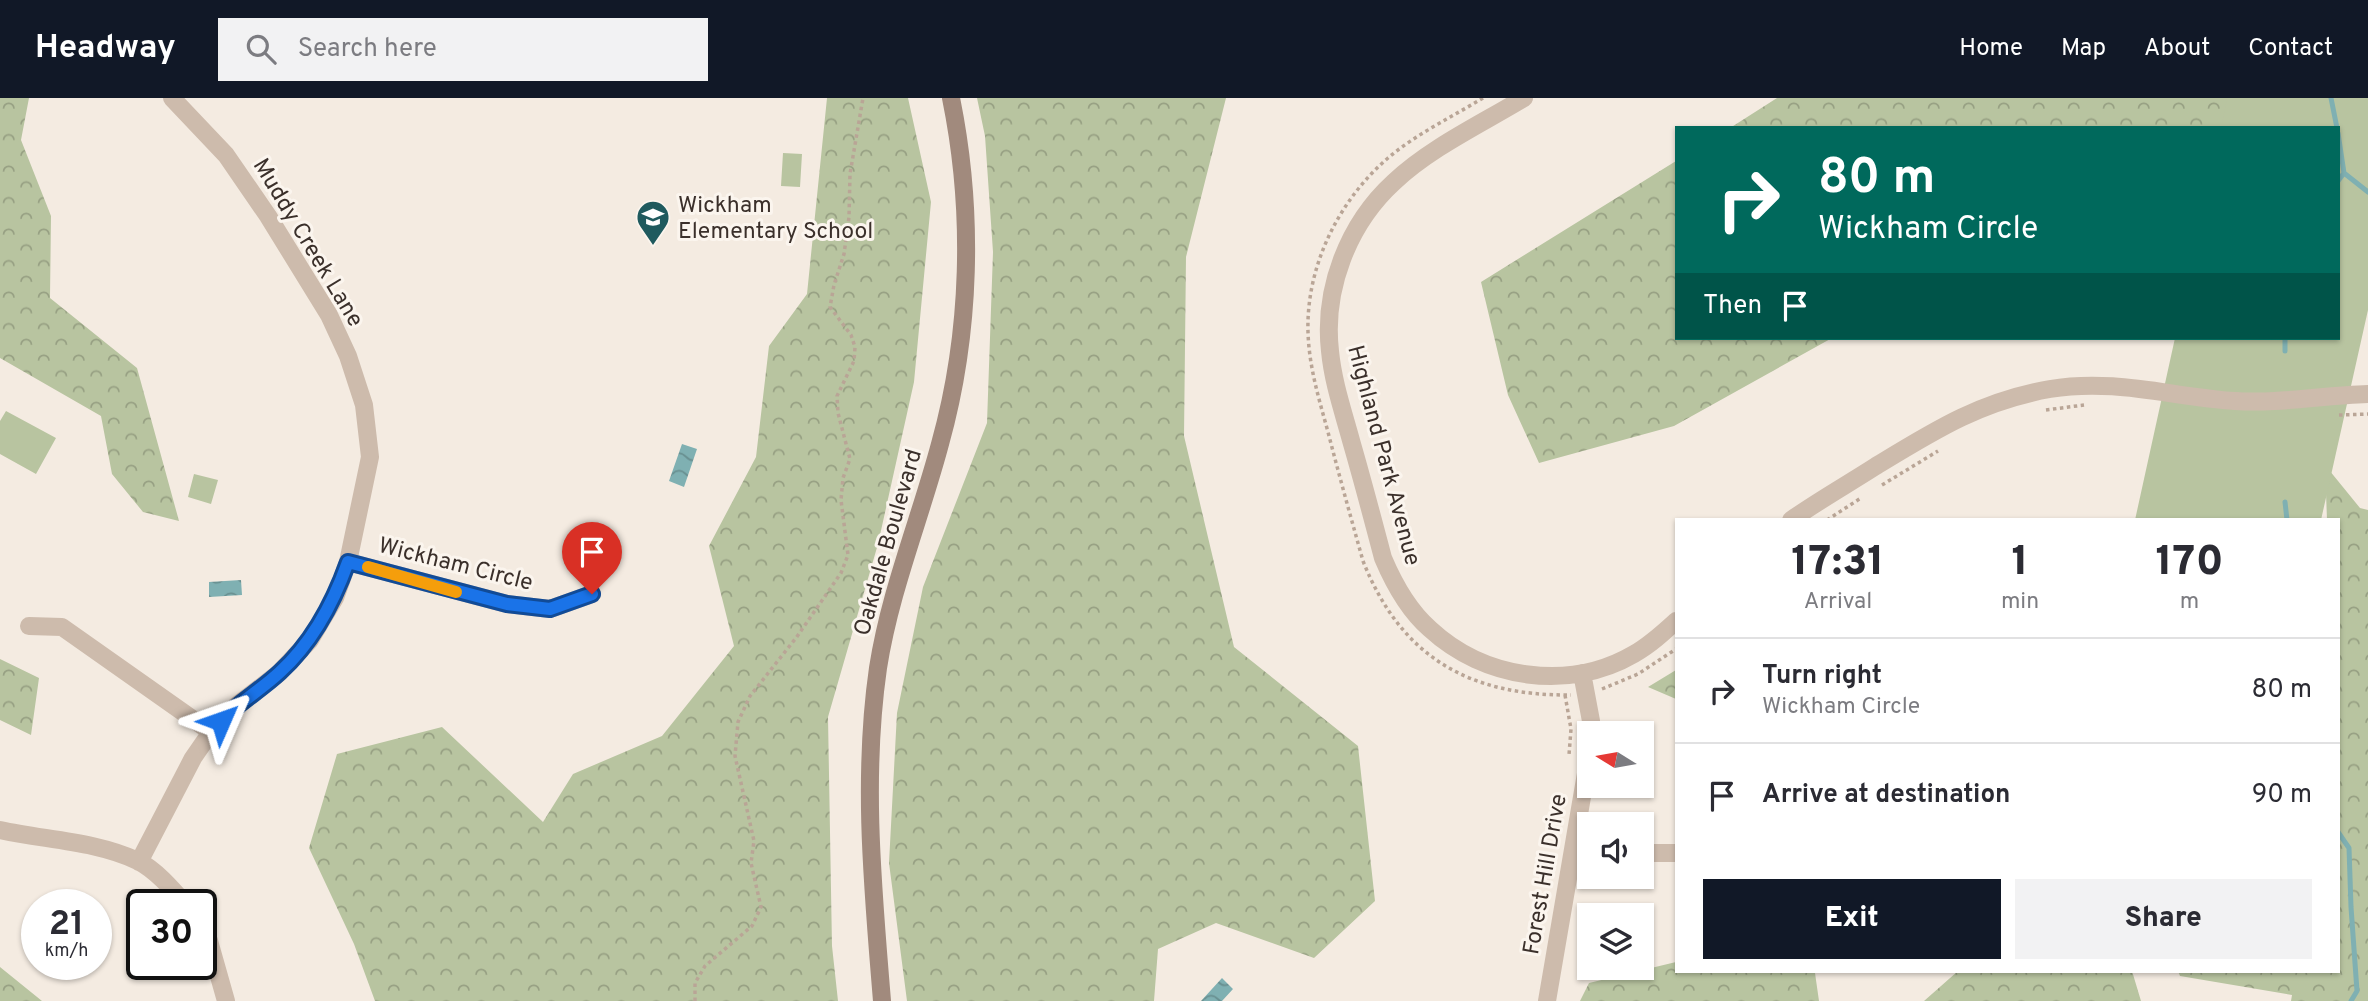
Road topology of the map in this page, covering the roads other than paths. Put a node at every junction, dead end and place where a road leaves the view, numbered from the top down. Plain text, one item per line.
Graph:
1 (172, 98) edge
2 (951, 98) edge
3 (1524, 98) edge
4 (2368, 394) edge
5 (1794, 518) edge
6 (348, 562) junction
7 (592, 594) dead end
8 (1675, 622) edge
9 (29, 626) dead end
10 (1582, 673) junction
11 (1589, 721) edge
12 (211, 732) junction
13 (0, 830) edge
14 (1654, 853) edge
15 (1675, 853) edge
16 (139, 862) junction
17 (1577, 864) edge
18 (171, 889) edge
19 (217, 969) edge
20 (226, 1001) edge
21 (882, 1001) edge
22 (1547, 1001) edge

1 - 6 street, Muddy Creek Lane
2 - 21 main road, Oakdale Boulevard
3 - 10 street, Highland Park Avenue
4 - 5 street
6 - 7 street, Wickham Circle
6 - 12 street, Muddy Creek Lane
8 - 10 street, Highland Park Avenue
9 - 12 street
10 - 11 street
12 - 16 street, Muddy Creek Lane
13 - 16 street
14 - 15 street
16 - 18 street
17 - 22 street, Forest Hill Drive
19 - 20 street

